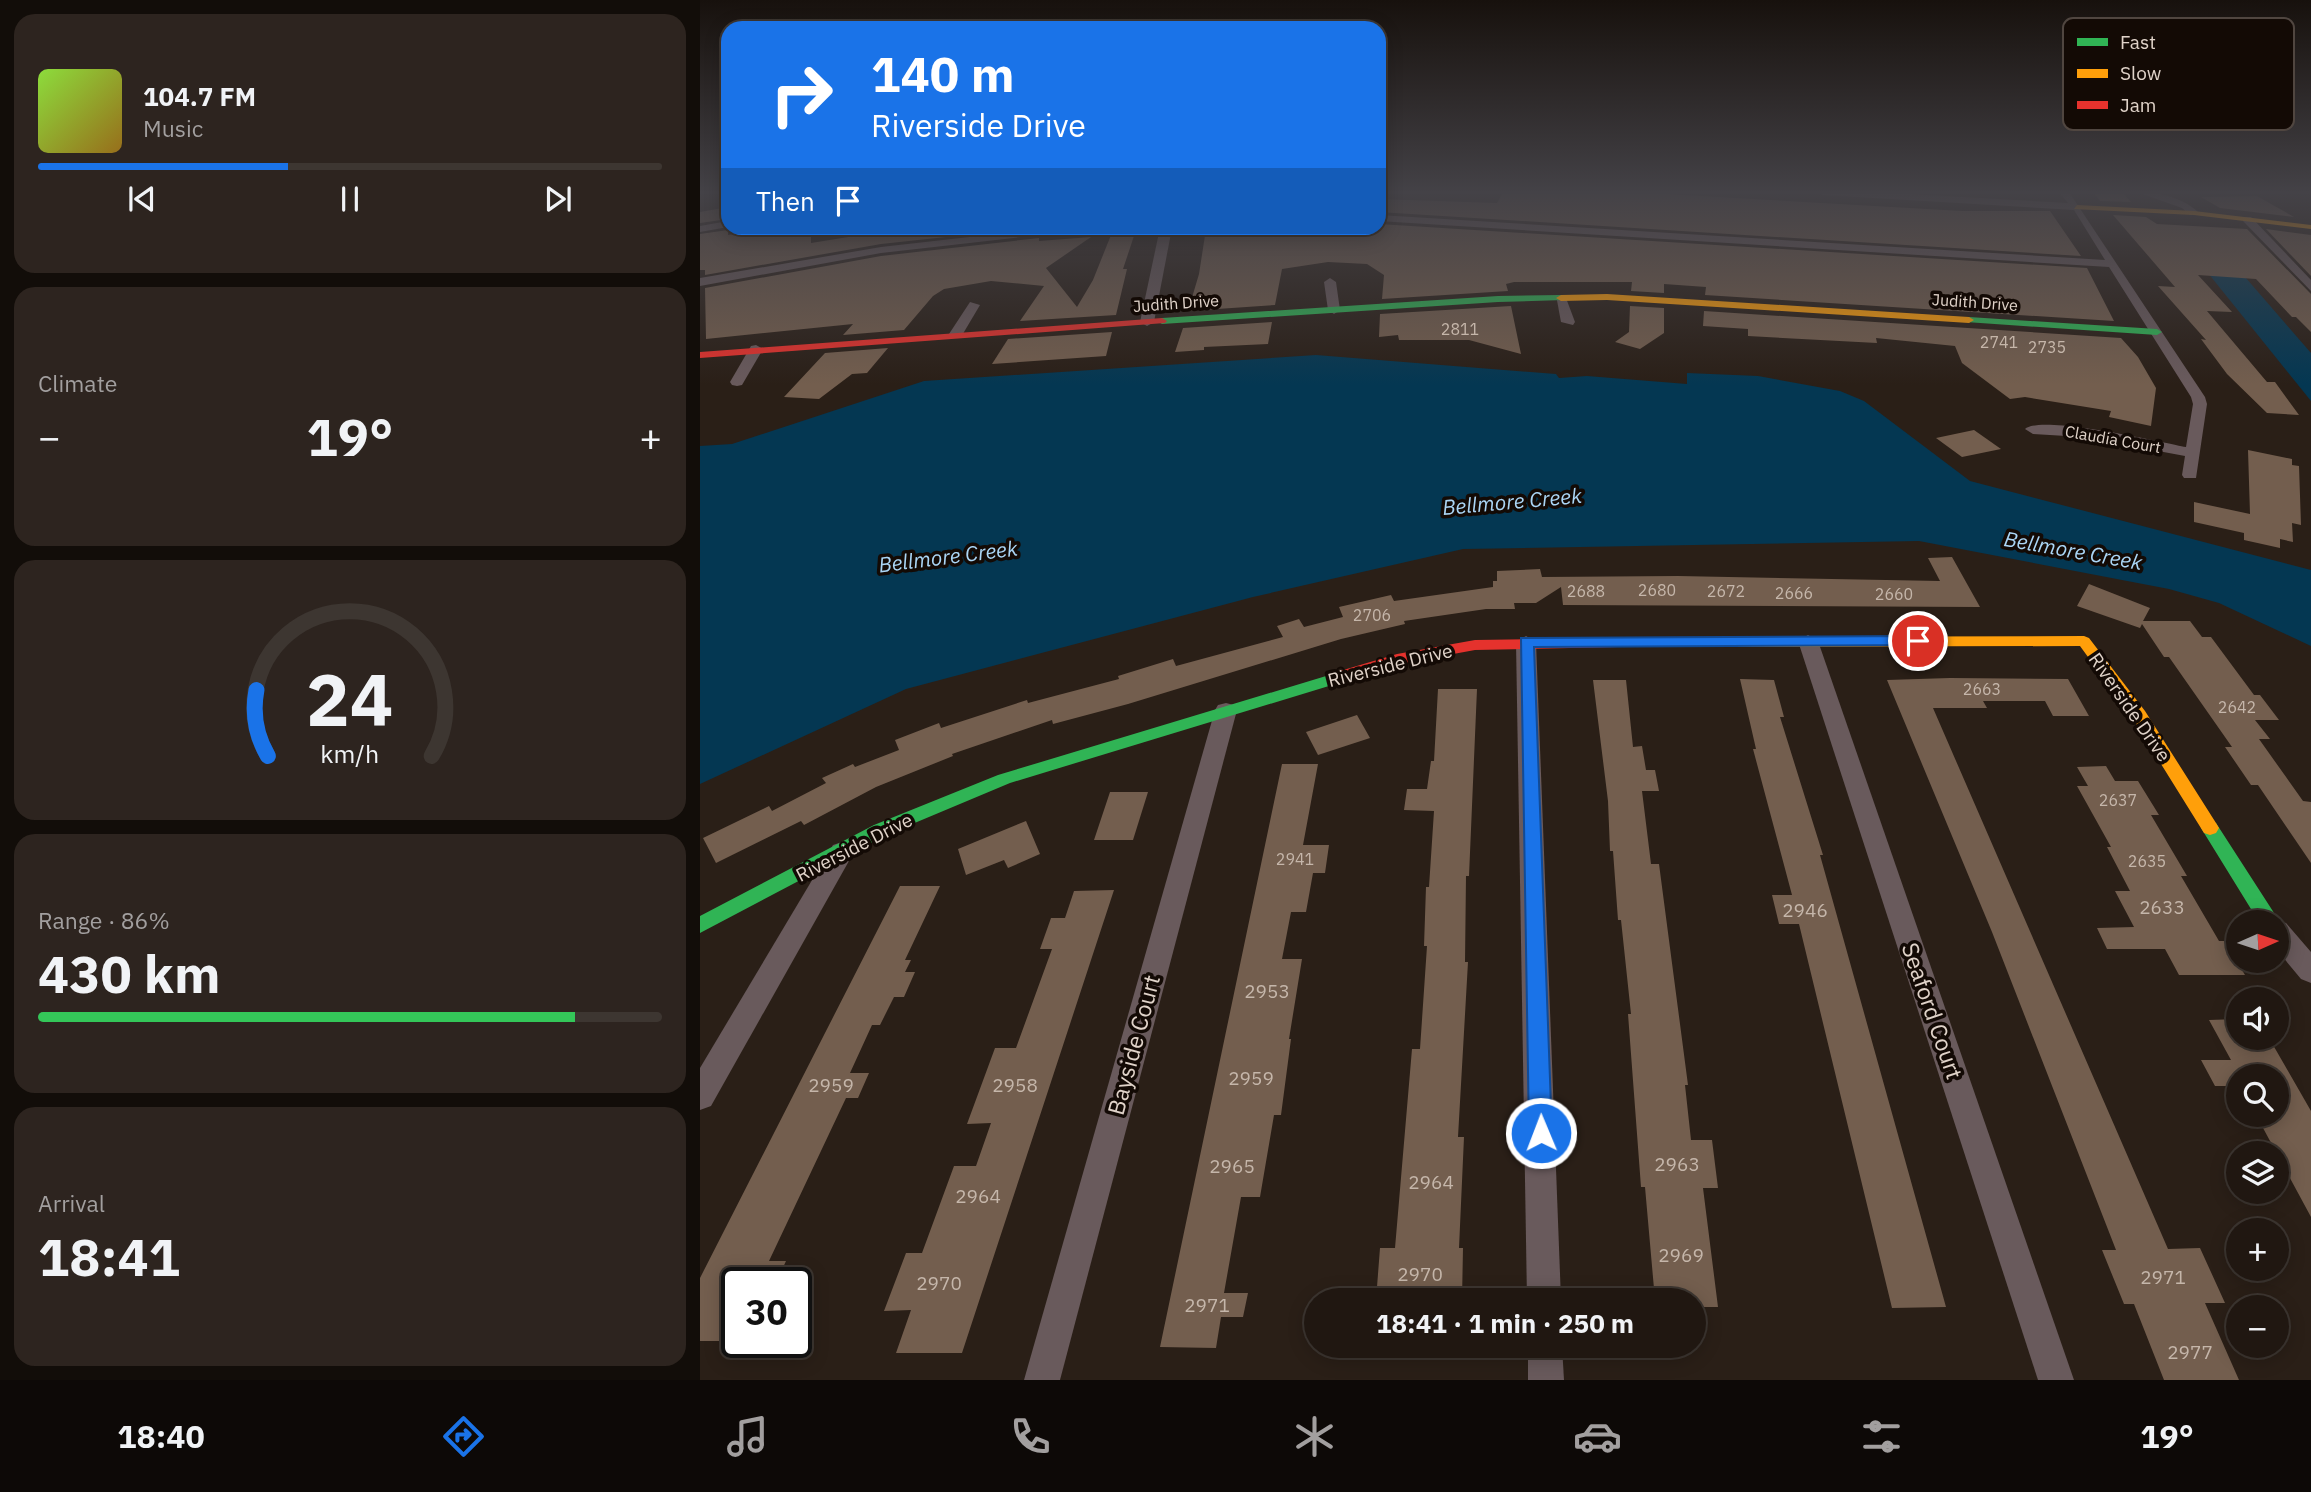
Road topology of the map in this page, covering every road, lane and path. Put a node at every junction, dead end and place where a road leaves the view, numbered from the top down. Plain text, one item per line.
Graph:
1 (845, 256) edge
2 (1160, 256) edge
3 (1993, 256) edge
4 (2109, 256) edge
5 (2282, 256) edge
6 (2114, 264) junction
7 (700, 282) edge
8 (1330, 282) dead end
9 (2311, 287) edge
10 (1560, 298) junction
11 (974, 305) dead end
12 (1334, 310) junction
13 (1147, 322) junction
14 (1568, 322) dead end
15 (2157, 332) junction
16 (956, 334) junction
17 (756, 349) junction
18 (700, 355) edge
19 (737, 382) dead end
20 (2033, 429) dead end
21 (2193, 453) junction
22 (2190, 475) dead end
23 (1808, 641) junction
24 (1527, 642) junction
25 (1227, 710) junction
26 (842, 852) junction
27 (2261, 910) edge
28 (700, 925) edge
29 (2289, 945) edge
30 (2311, 971) edge
31 (700, 1096) edge
32 (1544, 1288) edge
33 (1545, 1358) edge
34 (1042, 1380) edge
35 (1546, 1380) edge
36 (2056, 1380) edge

1 - 7 street
2 - 13 street
3 - 6 street
4 - 6 street
5 - 9 street
6 - 15 street
8 - 12 street
10 - 12 street, Judith Drive
10 - 14 street
10 - 15 street, Judith Drive
11 - 16 street
12 - 13 street, Judith Drive
13 - 16 street, Judith Drive
15 - 21 street
16 - 17 street, Judith Drive
17 - 18 street, Judith Drive
17 - 19 street
20 - 21 street, Claudia Court
21 - 22 street
23 - 24 street, Riverside Drive
23 - 27 street, Riverside Drive
23 - 36 street, Seaford Court
24 - 25 street, Riverside Drive
24 - 32 street
25 - 26 street, Riverside Drive
25 - 34 street, Bayside Court
26 - 28 street, Riverside Drive
26 - 31 street
29 - 30 street
33 - 35 street

